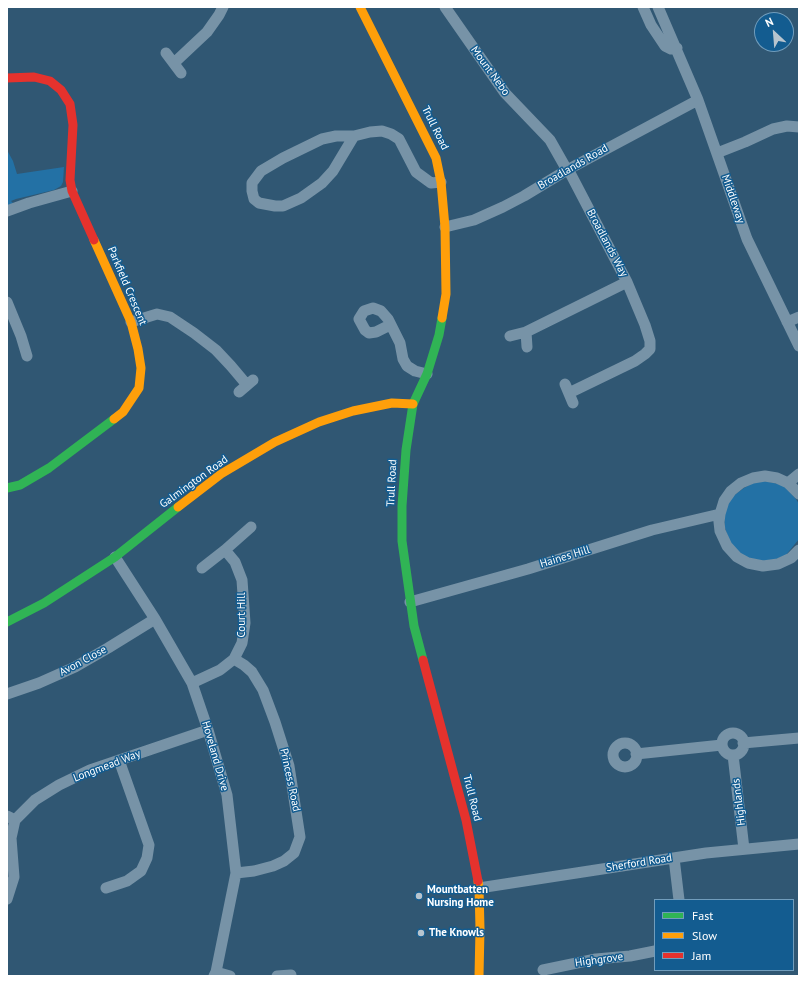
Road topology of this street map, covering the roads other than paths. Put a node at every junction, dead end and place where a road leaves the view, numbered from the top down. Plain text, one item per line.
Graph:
1 (223, 7) edge
2 (360, 7) edge
3 (445, 7) edge
4 (643, 7) edge
5 (658, 7) edge
6 (677, 48) junction
7 (166, 53) dead end
8 (174, 63) junction
9 (180, 73) dead end
10 (7, 78) edge
11 (698, 100) junction
12 (799, 126) edge
13 (354, 136) junction
14 (717, 153) junction
15 (567, 169) junction
16 (441, 182) junction
17 (72, 191) junction
18 (7, 211) edge
19 (445, 227) junction
20 (627, 282) junction
21 (7, 302) edge
22 (799, 317) edge
23 (131, 322) junction
24 (787, 322) junction
25 (390, 324) dead end
26 (526, 332) junction
27 (510, 336) dead end
28 (799, 346) edge
29 (527, 347) dead end
30 (26, 356) dead end
31 (427, 374) junction
32 (246, 386) dead end
33 (569, 393) dead end
34 (413, 404) junction
35 (799, 474) edge
36 (788, 483) junction
37 (7, 488) edge
38 (799, 494) edge
39 (720, 514) junction
40 (255, 525) dead end
41 (225, 550) junction
42 (799, 550) edge
43 (115, 557) junction
44 (199, 569) dead end
45 (410, 602) junction
46 (155, 619) junction
47 (7, 622) edge
48 (234, 660) junction
49 (192, 683) junction
50 (7, 694) edge
51 (208, 730) junction
52 (799, 738) edge
53 (743, 743) junction
54 (722, 745) junction
55 (636, 754) dead end
56 (733, 755) junction
57 (119, 760) junction
58 (11, 818) edge
59 (799, 844) edge
60 (744, 849) junction
61 (674, 858) junction
62 (236, 873) junction
63 (106, 888) dead end
64 (479, 888) junction
65 (679, 899) edge
66 (7, 900) edge
67 (654, 951) edge
68 (543, 969) edge
69 (215, 974) edge
70 (290, 975) dead end
71 (230, 976) edge
72 (277, 976) edge
73 (479, 976) edge

1 - 8 street
2 - 16 street, Trull Road
3 - 15 street, Mount Nebo
4 - 6 street
5 - 6 street, Middleway
6 - 11 street, Middleway
7 - 8 street
8 - 9 street
10 - 17 street, Parkfield Crescent
11 - 14 street, Middleway
11 - 15 street, Broadlands Road
12 - 14 street
13 - 13 street
13 - 16 street
14 - 24 street, Middleway
15 - 19 street, Broadlands Road
15 - 20 street, Broadlands Way
16 - 19 street, Trull Road
17 - 18 street
17 - 23 street, Parkfield Crescent
19 - 31 street, Trull Road
20 - 26 street, Broadlands Way
20 - 33 street
21 - 30 street
22 - 24 street
23 - 32 street
23 - 37 street, Parkfield Crescent
24 - 28 street, Middleway
25 - 31 street
26 - 27 street, Broadlands Way
26 - 29 street
31 - 34 street, Trull Road
34 - 43 street, Galmington Road
34 - 45 street, Trull Road
35 - 36 street
36 - 38 street
36 - 39 street
39 - 42 street
39 - 45 street, Haines Hill
40 - 41 street
41 - 44 street
41 - 48 street, Court Hill
43 - 46 street, Hoveland Drive
43 - 47 street, Galmington Road
45 - 64 street, Trull Road
46 - 49 street, Hoveland Drive
46 - 50 street, Avon Close
48 - 49 street
48 - 62 street, Princess Road
49 - 51 street, Hoveland Drive
51 - 57 street, Longmead Way
51 - 62 street, Hoveland Drive
52 - 53 street
53 - 54 street
53 - 56 street
54 - 55 street
54 - 56 street
56 - 60 street, Highlands
57 - 58 street, Longmead Way
57 - 63 street
58 - 66 street, Longmead Way
59 - 60 street, Sherford Road
60 - 61 street, Sherford Road
61 - 64 street, Sherford Road
61 - 65 street
62 - 69 street, Hoveland Drive
64 - 73 street, Trull Road
67 - 68 street, Highgrove
69 - 71 street
70 - 72 street

